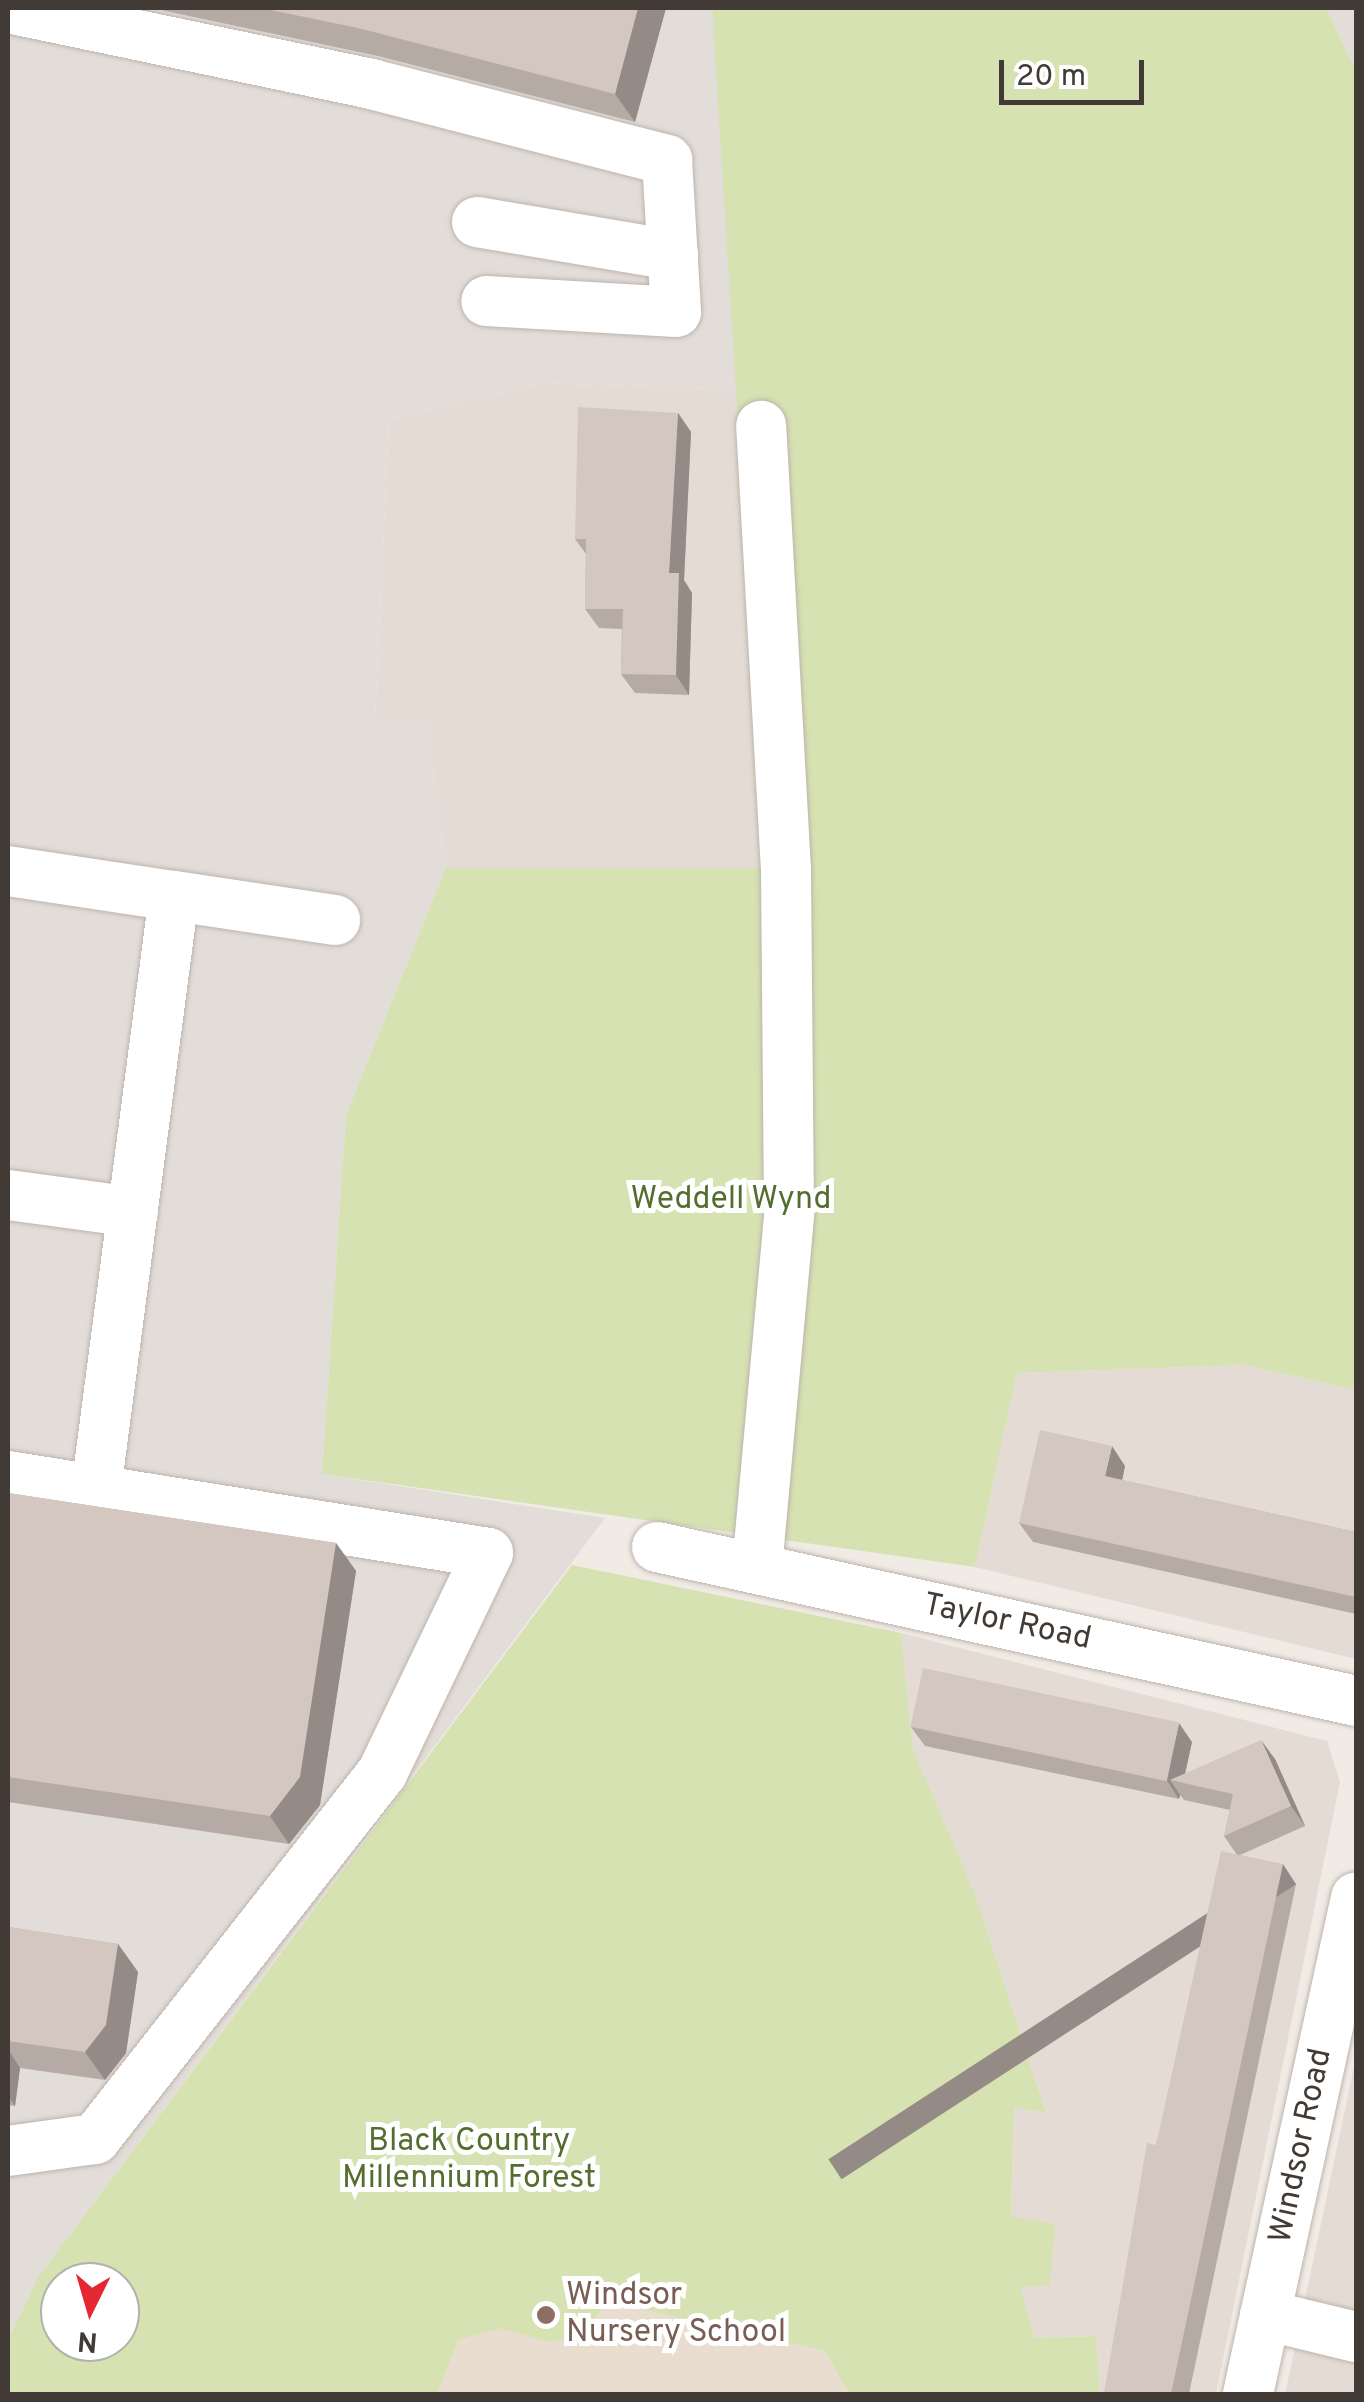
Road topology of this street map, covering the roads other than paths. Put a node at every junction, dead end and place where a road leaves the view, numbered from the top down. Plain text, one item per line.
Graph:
1 (8, 8) edge
2 (477, 222) dead end
3 (673, 255) junction
4 (486, 300) dead end
5 (761, 426) dead end
6 (8, 872) edge
7 (174, 896) junction
8 (335, 920) dead end
9 (8, 1195) edge
10 (133, 1212) junction
11 (8, 1476) edge
12 (96, 1490) junction
13 (657, 1547) dead end
14 (757, 1568) junction
15 (1356, 1701) edge
16 (1356, 1898) edge
17 (8, 2152) edge
18 (1264, 2315) junction
19 (1356, 2337) edge
20 (1248, 2394) edge

1 - 3 street
2 - 3 street
3 - 4 street
5 - 14 street
6 - 7 street
7 - 8 street
7 - 10 street
9 - 10 street
10 - 12 street
11 - 12 street
12 - 17 street
13 - 14 street, Taylor Road
14 - 15 street, Taylor Road
16 - 18 street, Windsor Road
18 - 19 street
18 - 20 street, Windsor Road

